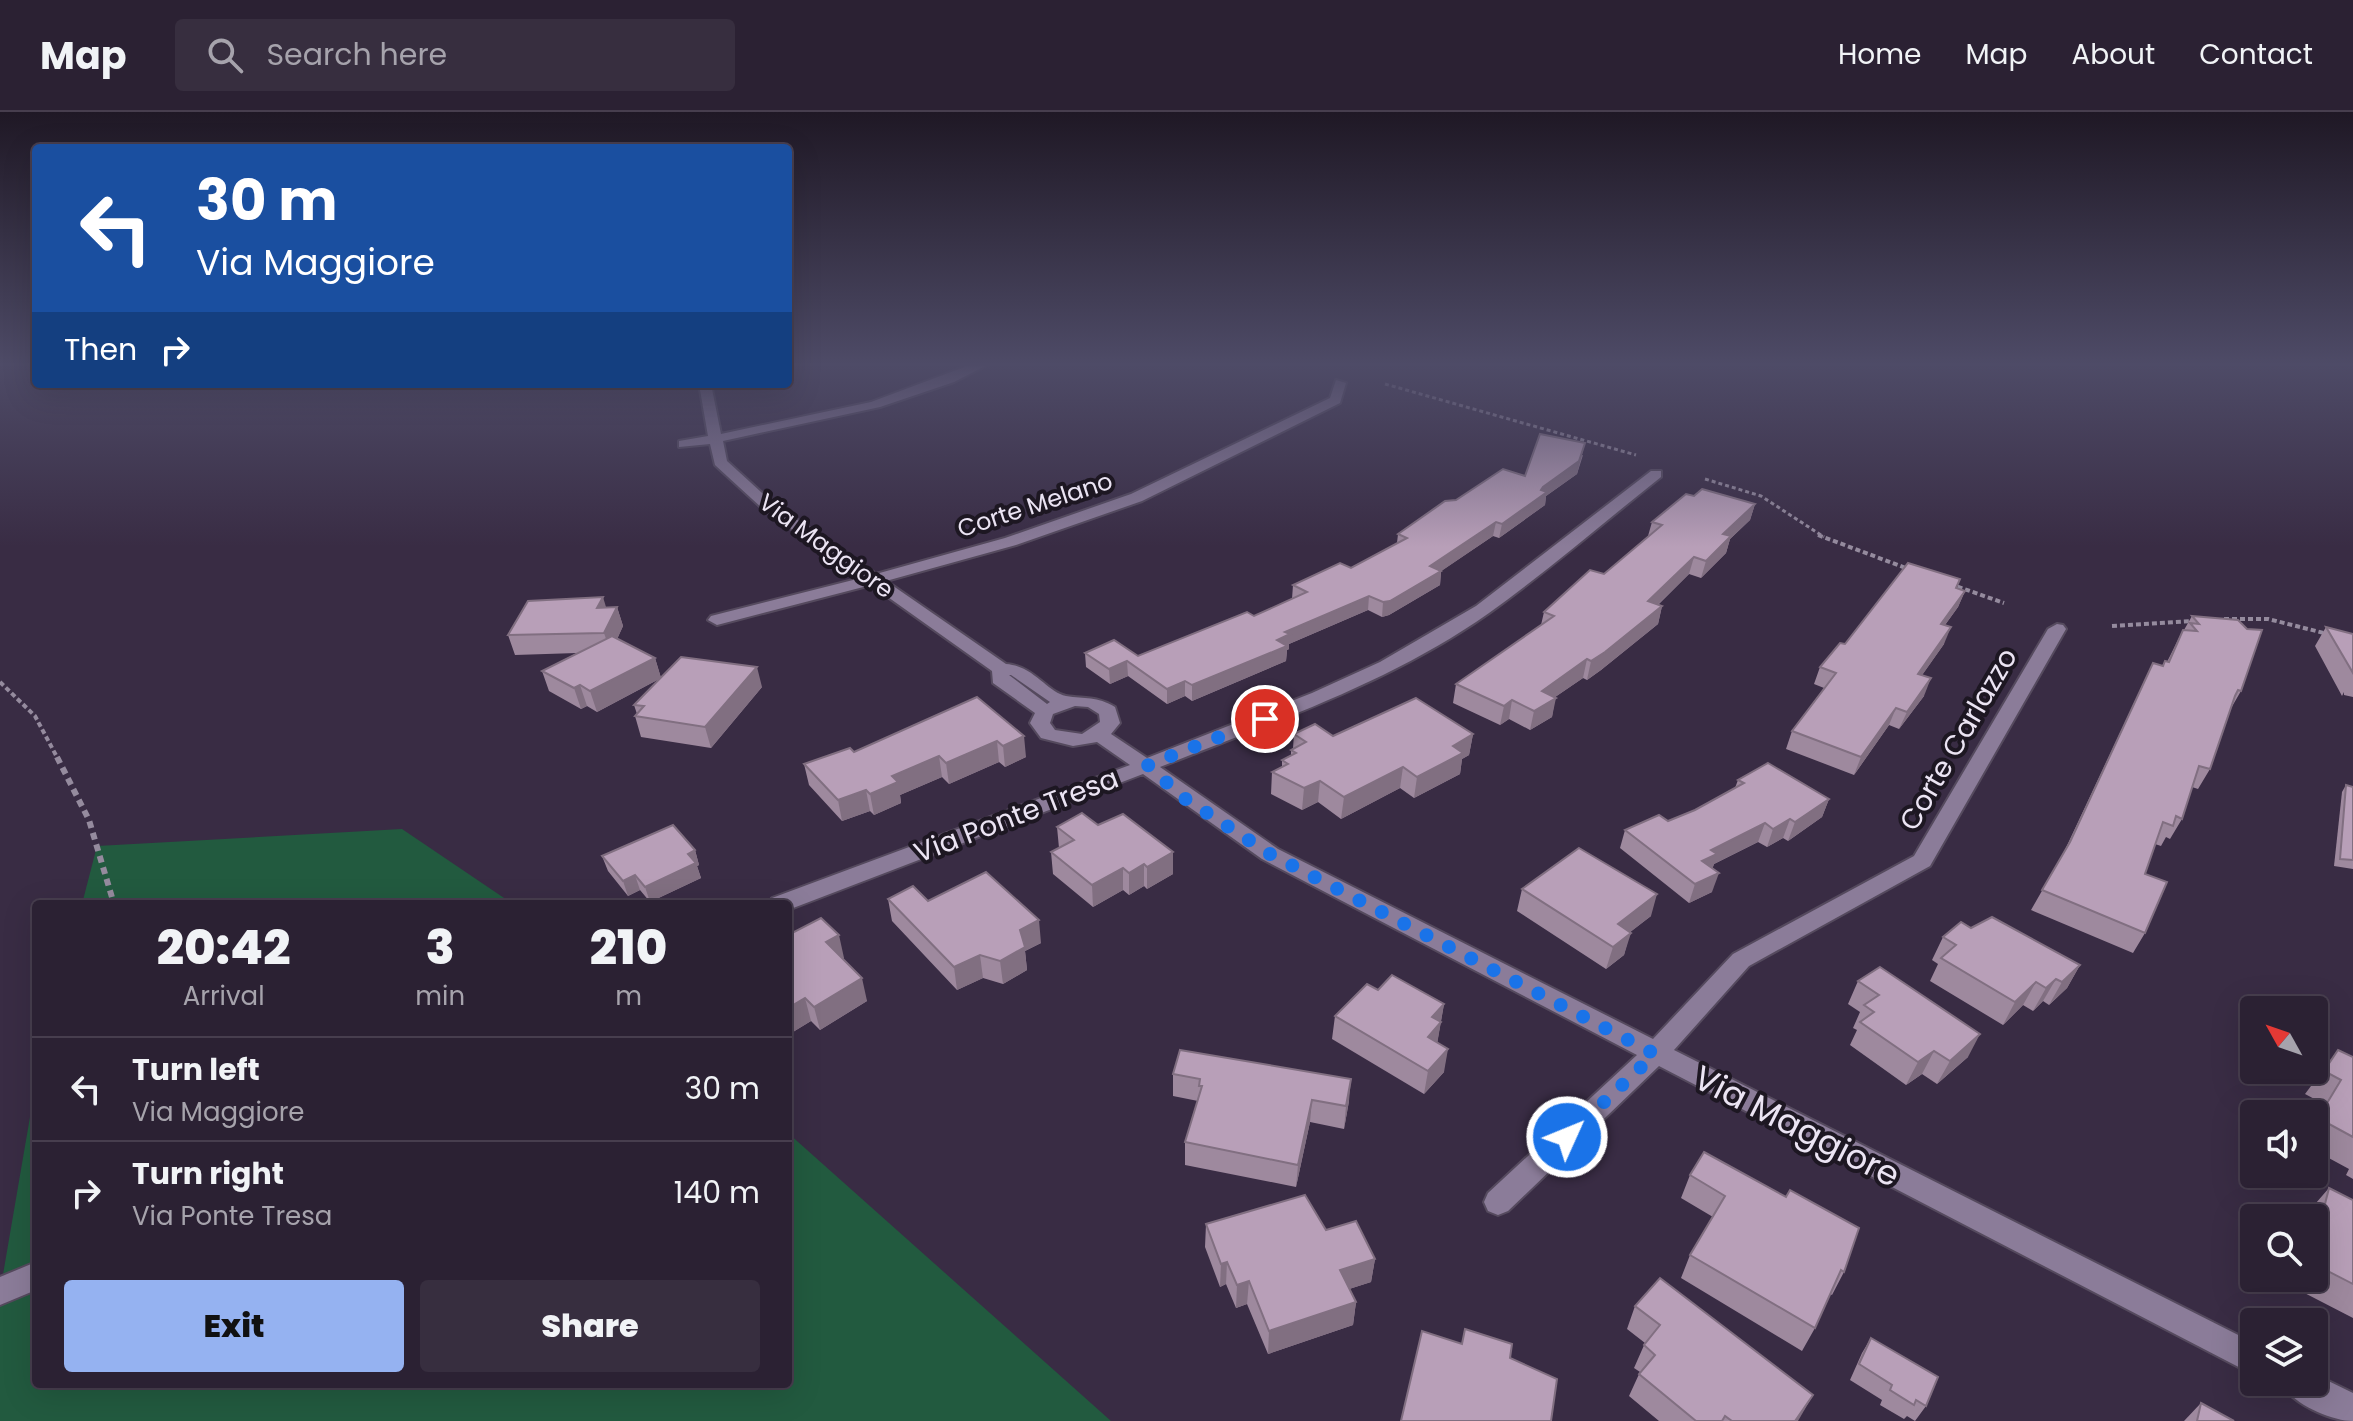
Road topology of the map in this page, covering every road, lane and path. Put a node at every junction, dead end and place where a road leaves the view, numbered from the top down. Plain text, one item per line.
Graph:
1 (712, 424) edge
2 (795, 424) edge
3 (1286, 424) edge
4 (1527, 424) edge
5 (715, 439) junction
6 (684, 444) dead end
7 (1636, 455) dead end
8 (1656, 474) dead end
9 (1705, 479) dead end
10 (1918, 573) edge
11 (871, 580) junction
12 (1946, 583) edge
13 (2004, 603) dead end
14 (2223, 619) edge
15 (717, 620) dead end
16 (2207, 620) edge
17 (2112, 626) dead end
18 (2057, 629) dead end
19 (2339, 637) edge
20 (0, 682) edge
21 (1054, 706) junction
22 (1099, 735) junction
23 (1148, 765) junction
24 (113, 900) edge
25 (791, 900) edge
26 (1655, 1054) junction
27 (1498, 1202) dead end
28 (32, 1278) edge
29 (0, 1291) edge
30 (2240, 1353) edge
31 (2324, 1396) edge
32 (2353, 1411) edge

1 - 5 street, Via Maggiore
2 - 5 street
3 - 11 street, Corte Melano
4 - 7 path
5 - 6 street
5 - 11 street, Via Maggiore
8 - 23 street, Via Ponte Tresa
9 - 10 path
11 - 15 street, Corte Melano
11 - 21 street, Via Maggiore
12 - 13 path
14 - 19 path
16 - 17 path
18 - 26 street, Corte Carlazzo
20 - 24 path
21 - 22 street
21 - 22 street
22 - 23 street, Via Maggiore
23 - 25 street, Via Ponte Tresa
23 - 26 street, Via Maggiore
26 - 27 street, Corte Carlazzo
26 - 30 street, Via Maggiore
28 - 29 street
31 - 32 street

